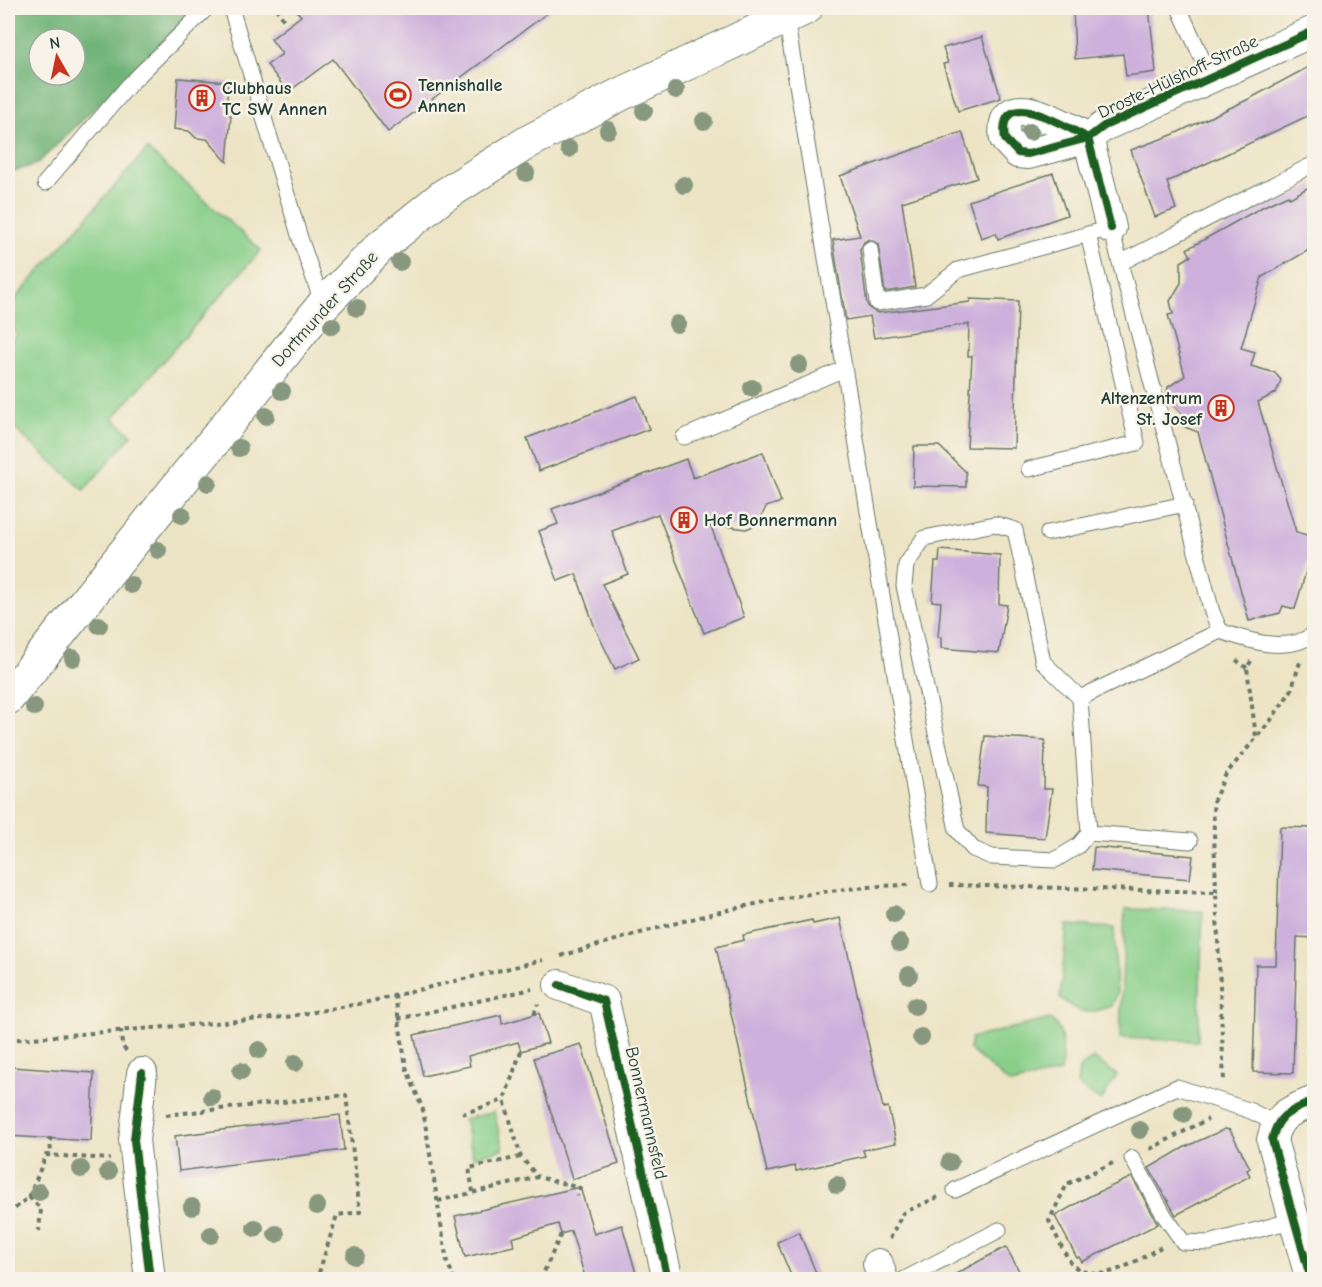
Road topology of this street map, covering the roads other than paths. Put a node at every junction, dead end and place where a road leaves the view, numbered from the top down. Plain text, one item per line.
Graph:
1 (207, 8) edge
2 (231, 8) edge
3 (1179, 8) edge
4 (796, 13) edge
5 (1314, 31) edge
6 (1211, 78) junction
7 (1314, 165) edge
8 (45, 183) dead end
9 (1099, 231) junction
10 (870, 249) dead end
11 (1122, 262) junction
12 (323, 305) junction
13 (844, 369) junction
14 (684, 436) dead end
15 (1029, 469) dead end
16 (1185, 504) junction
17 (1048, 533) dead end
18 (1220, 630) junction
19 (1310, 637) edge
20 (8, 698) edge
21 (1080, 699) junction
22 (1089, 833) junction
23 (1190, 841) dead end
24 (930, 884) road end
25 (553, 967) road end
26 (142, 1073) dead end
27 (1314, 1101) edge
28 (1276, 1124) junction
29 (1132, 1158) road end
30 (955, 1190) road end
31 (1294, 1220) junction
32 (999, 1230) dead end
33 (150, 1280) edge
34 (668, 1280) edge
35 (903, 1280) edge
36 (1311, 1280) edge

1 - 8 lane
2 - 12 lane
3 - 6 lane
4 - 12 main road, Dortmunder Straße
4 - 13 lane
5 - 6 street, Droste-Hülshoff-Straße
6 - 9 street, Droste-Hülshoff-Straße
7 - 11 lane
9 - 10 lane
9 - 11 lane
9 - 15 lane
11 - 16 lane
12 - 20 main road, Dortmunder Straße
13 - 14 lane
13 - 24 lane
16 - 17 lane
16 - 18 lane
18 - 19 lane
18 - 21 lane
21 - 22 lane
21 - 22 lane
22 - 23 lane
25 - 34 street, Bonnermannsfeld
26 - 33 street
27 - 28 street
28 - 30 lane
28 - 31 street
29 - 31 lane
31 - 36 street
32 - 35 lane

